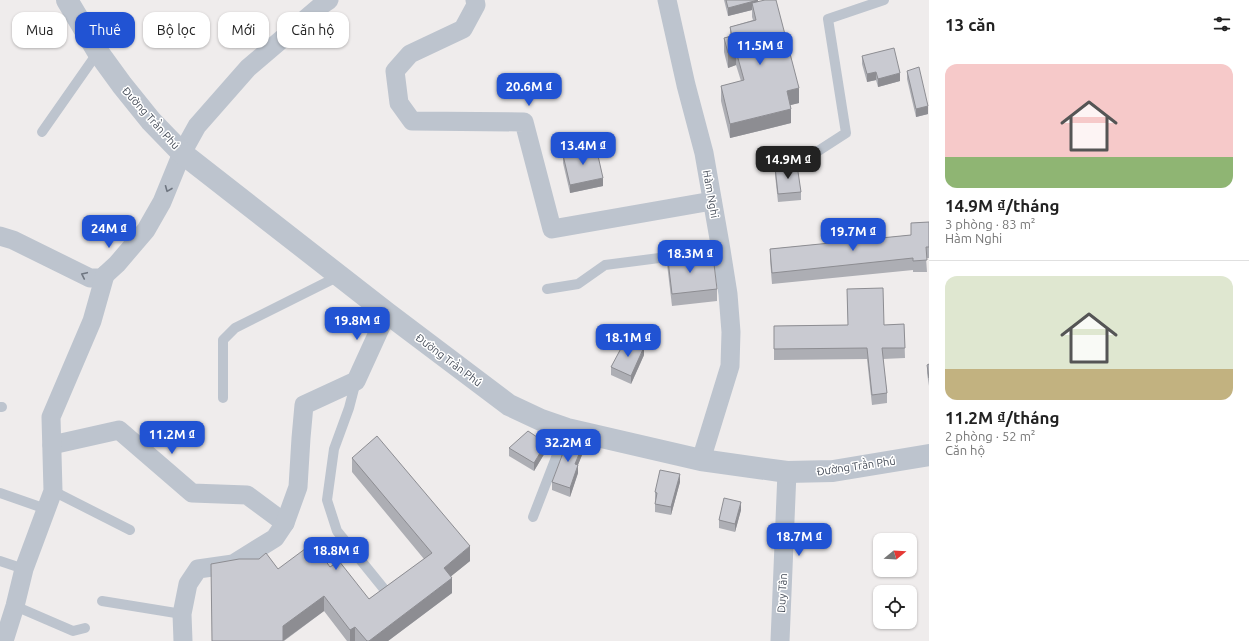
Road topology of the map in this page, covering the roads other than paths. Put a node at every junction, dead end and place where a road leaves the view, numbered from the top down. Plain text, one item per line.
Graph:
1 (67, 0) edge
2 (475, 0) edge
3 (667, 0) edge
4 (884, 0) edge
5 (325, 1) edge
6 (98, 52) junction
7 (42, 132) dead end
8 (182, 153) junction
9 (798, 164) edge
10 (712, 200) junction
11 (0, 236) edge
12 (721, 250) junction
13 (106, 275) junction
14 (339, 276) junction
15 (547, 289) dead end
16 (387, 313) junction
17 (356, 381) junction
18 (223, 398) dead end
19 (567, 429) junction
20 (52, 445) junction
21 (929, 455) edge
22 (701, 460) junction
23 (787, 472) junction
24 (53, 491) junction
25 (0, 493) edge
26 (46, 509) junction
27 (533, 517) dead end
28 (285, 523) junction
29 (130, 530) dead end
30 (0, 561) edge
31 (24, 569) junction
32 (384, 589) edge
33 (102, 601) dead end
34 (8, 604) edge
35 (182, 614) junction
36 (84, 628) dead end
37 (4, 641) edge
38 (183, 641) edge
39 (780, 641) edge

1 - 6 street, Đường Trần Phú
2 - 10 street
3 - 10 street, Hàm Nghi
4 - 9 lane
5 - 8 street
6 - 7 lane
6 - 8 street, Đường Trần Phú
8 -> 13 street
8 - 14 street, Đường Trần Phú
10 - 12 street, Hàm Nghi
13 -> 11 street
12 - 15 lane
12 - 22 street, Hàm Nghi
13 - 20 street
14 - 16 street, Đường Trần Phú
14 - 18 lane
16 - 17 street
16 - 19 street, Đường Trần Phú
17 - 28 street
17 - 32 lane
19 - 22 street, Đường Trần Phú
19 - 27 lane
20 - 24 street
20 - 28 street
21 - 23 street, Đường Trần Phú
22 - 23 street, Đường Trần Phú
23 - 39 street, Duy Tân
24 - 26 street
24 - 29 lane
25 - 26 lane
26 - 31 street
28 - 35 street
30 - 31 lane
31 - 34 street
33 - 35 lane
34 - 36 lane
34 - 37 street
35 - 38 street

